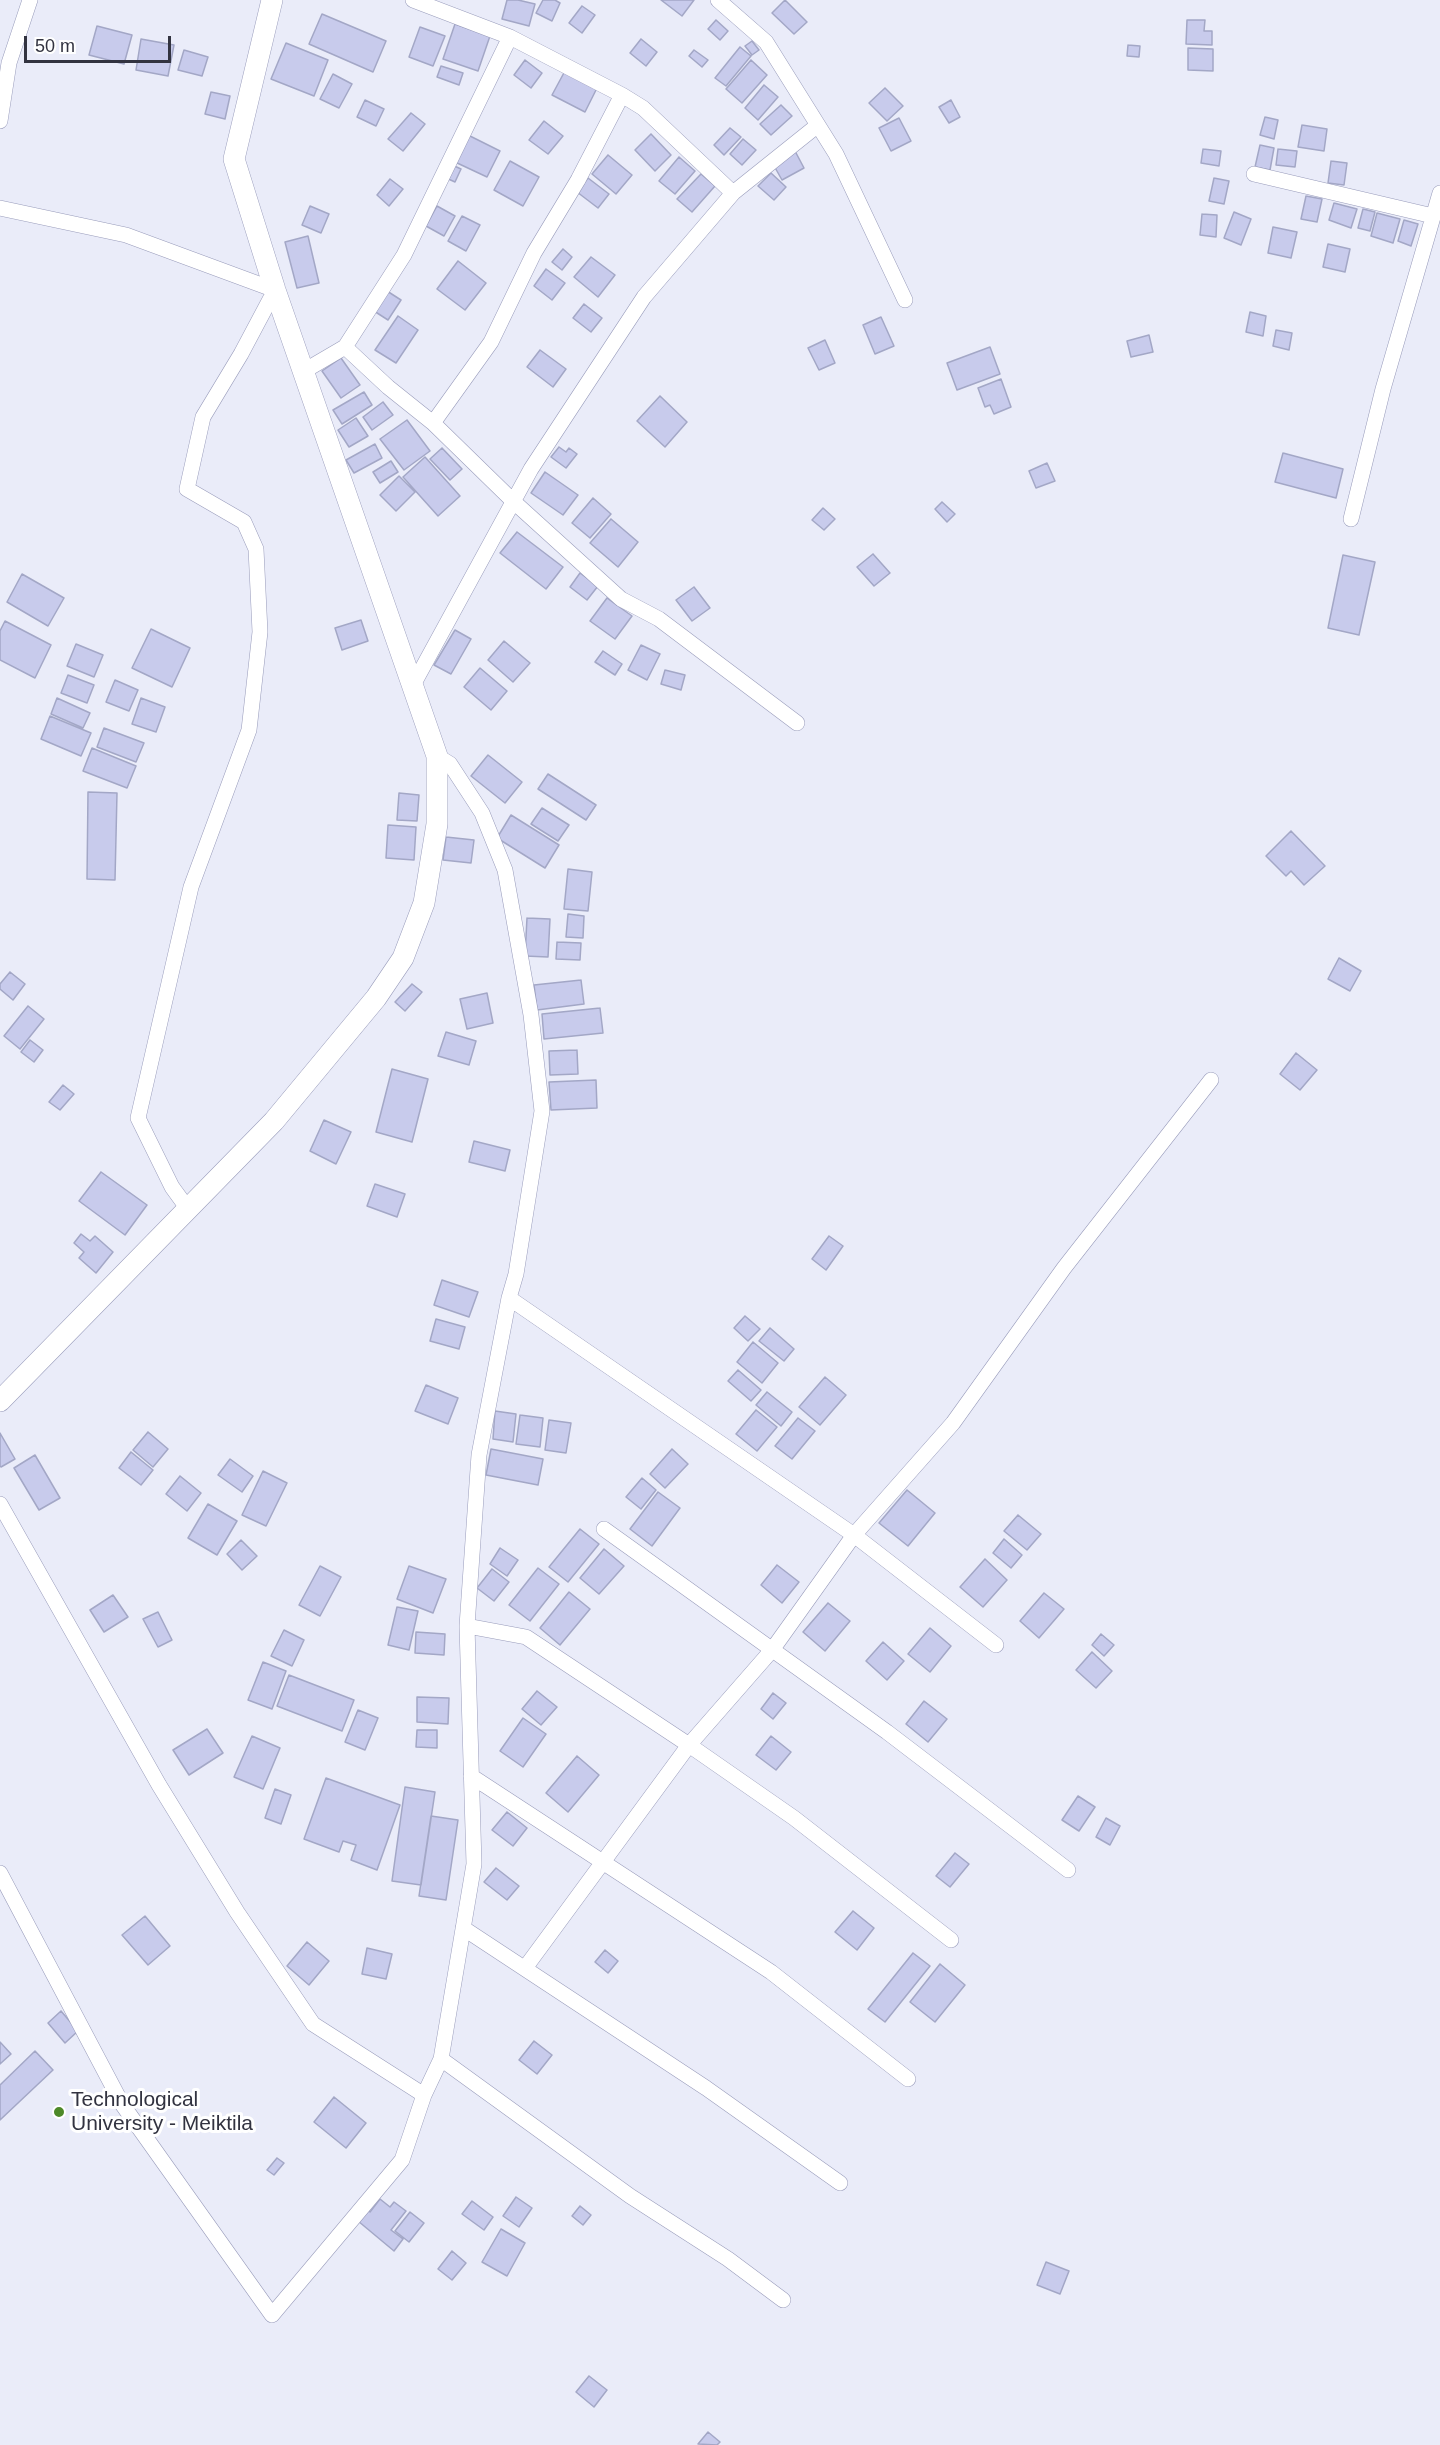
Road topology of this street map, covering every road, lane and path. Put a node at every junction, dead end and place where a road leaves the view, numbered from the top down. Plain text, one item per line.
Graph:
1 (30, 0) edge
2 (272, 0) edge
3 (413, 0) edge
4 (718, 0) edge
5 (510, 37) junction
6 (622, 95) junction
7 (0, 121) edge
8 (818, 125) junction
9 (1254, 174) dead end
10 (733, 193) junction
11 (1440, 196) edge
12 (0, 208) edge
13 (1433, 216) junction
14 (275, 290) junction
15 (905, 300) dead end
16 (345, 347) junction
17 (304, 371) junction
18 (433, 423) junction
19 (514, 502) junction
20 (1351, 519) dead end
21 (412, 687) junction
22 (797, 723) dead end
23 (437, 756) junction
24 (1211, 1080) dead end
25 (188, 1209) junction
26 (509, 1298) junction
27 (0, 1401) edge
28 (0, 1504) edge
29 (604, 1529) dead end
30 (854, 1535) junction
31 (467, 1626) junction
32 (996, 1645) dead end
33 (772, 1650) junction
34 (689, 1745) junction
35 (471, 1776) junction
36 (603, 1860) junction
37 (1068, 1870) dead end
38 (0, 1873) edge
39 (464, 1928) junction
40 (951, 1940) dead end
41 (525, 1968) junction
42 (441, 2059) junction
43 (908, 2079) dead end
44 (424, 2095) junction
45 (840, 2183) dead end
46 (783, 2300) dead end

1 - 7 street
2 - 14 street
3 - 5 street
4 - 8 street
5 - 6 street
5 - 16 street
6 - 10 street
6 - 18 street
8 - 10 street
8 - 15 street
9 - 13 street
10 - 19 street
11 - 13 street
12 - 14 street
13 - 20 street
14 - 17 street
14 - 25 street
16 - 17 street
16 - 18 street
17 - 21 street
18 - 19 street
19 - 21 street
19 - 22 street
21 - 23 street
23 - 25 street
23 - 26 street
24 - 30 street
25 - 27 street
26 - 30 street
26 - 31 street
28 - 44 street
29 - 33 street
30 - 32 street
30 - 33 street
31 - 34 street
31 - 35 street
33 - 34 street
33 - 37 street
34 - 36 street
34 - 40 street
35 - 36 street
35 - 39 street
36 - 41 street
36 - 43 street
38 - 44 street
39 - 41 street
39 - 42 street
41 - 45 street
42 - 44 street
42 - 46 street

